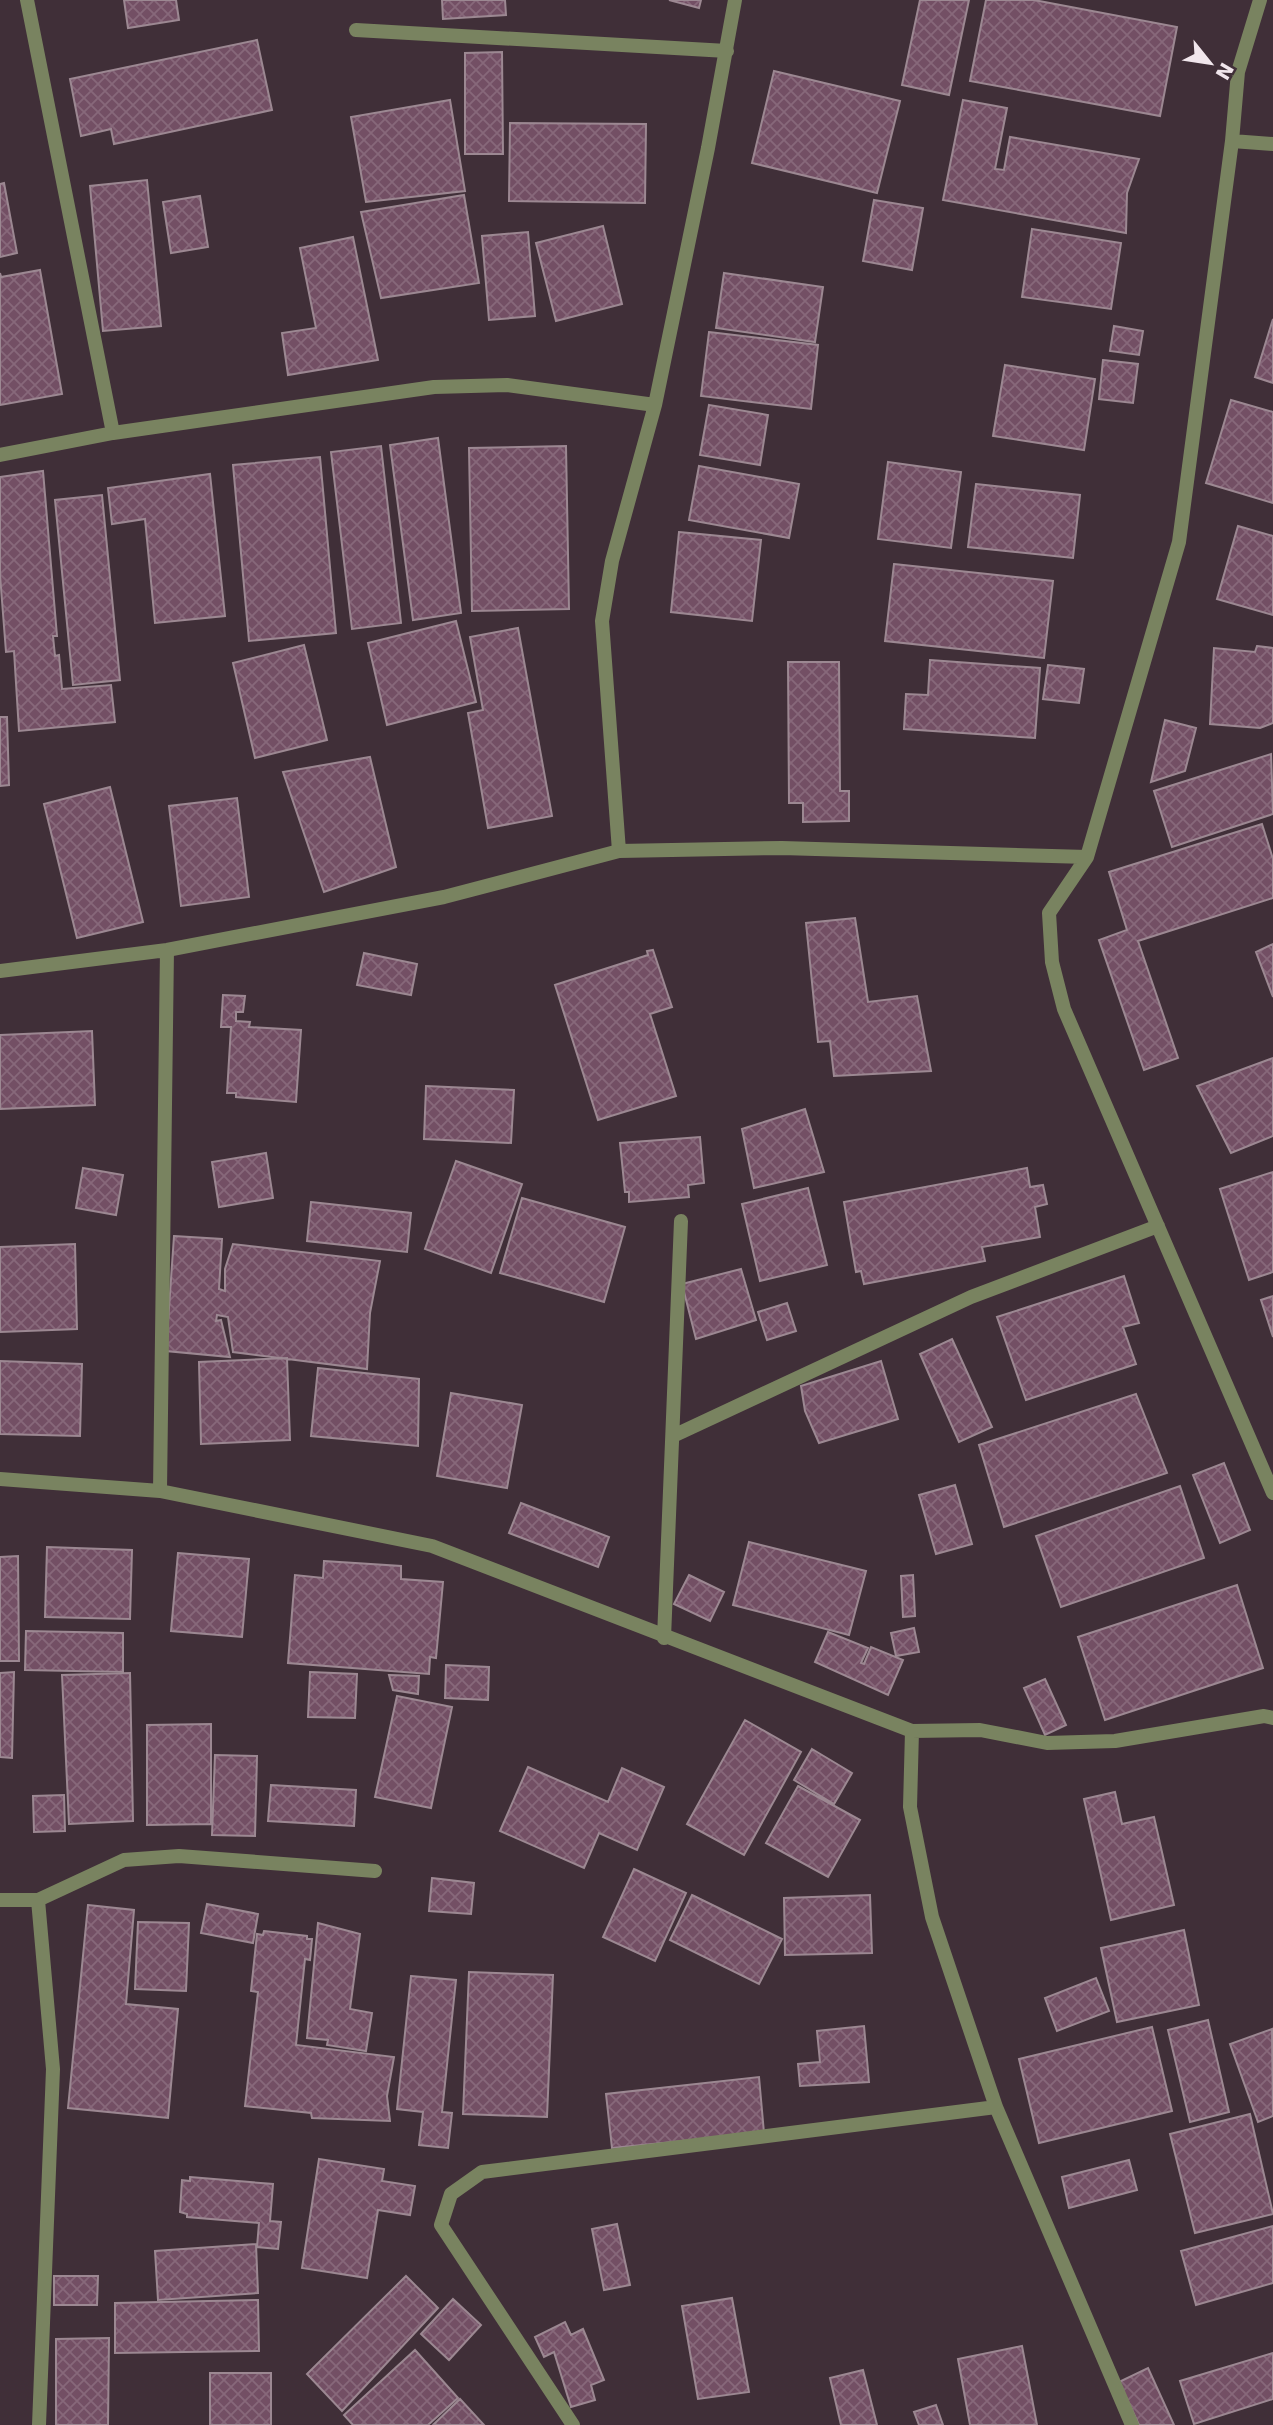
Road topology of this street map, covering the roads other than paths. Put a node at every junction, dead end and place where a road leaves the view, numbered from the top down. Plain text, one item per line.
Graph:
1 (27, 0) edge
2 (735, 0) edge
3 (1260, 0) edge
4 (356, 30) dead end
5 (727, 51) junction
6 (1232, 141) junction
7 (1273, 144) edge
8 (655, 405) junction
9 (113, 433) junction
10 (0, 455) edge
11 (619, 851) junction
12 (1087, 858) junction
13 (167, 950) junction
14 (0, 971) edge
15 (681, 1221) dead end
16 (1158, 1226) junction
17 (673, 1436) junction
18 (0, 1479) edge
19 (160, 1491) junction
20 (1273, 1493) edge
21 (664, 1638) junction
22 (1273, 1718) edge
23 (912, 1731) junction
24 (375, 1871) dead end
25 (0, 1900) edge
26 (38, 1900) junction
27 (996, 2107) junction
28 (39, 2425) edge
29 (573, 2425) edge
30 (1132, 2425) edge

1 - 9 street
2 - 5 street
3 - 6 street
4 - 5 street
5 - 8 street
6 - 7 street
6 - 12 street
8 - 9 street
8 - 11 street
9 - 10 street
11 - 12 street
11 - 13 street
12 - 16 street
13 - 14 street
13 - 19 street
15 - 17 street
16 - 17 street
16 - 20 street
17 - 21 street
18 - 19 street
19 - 21 street
21 - 23 street
22 - 23 street
23 - 27 street
24 - 26 street
25 - 26 street
26 - 28 street
27 - 29 street
27 - 30 street

